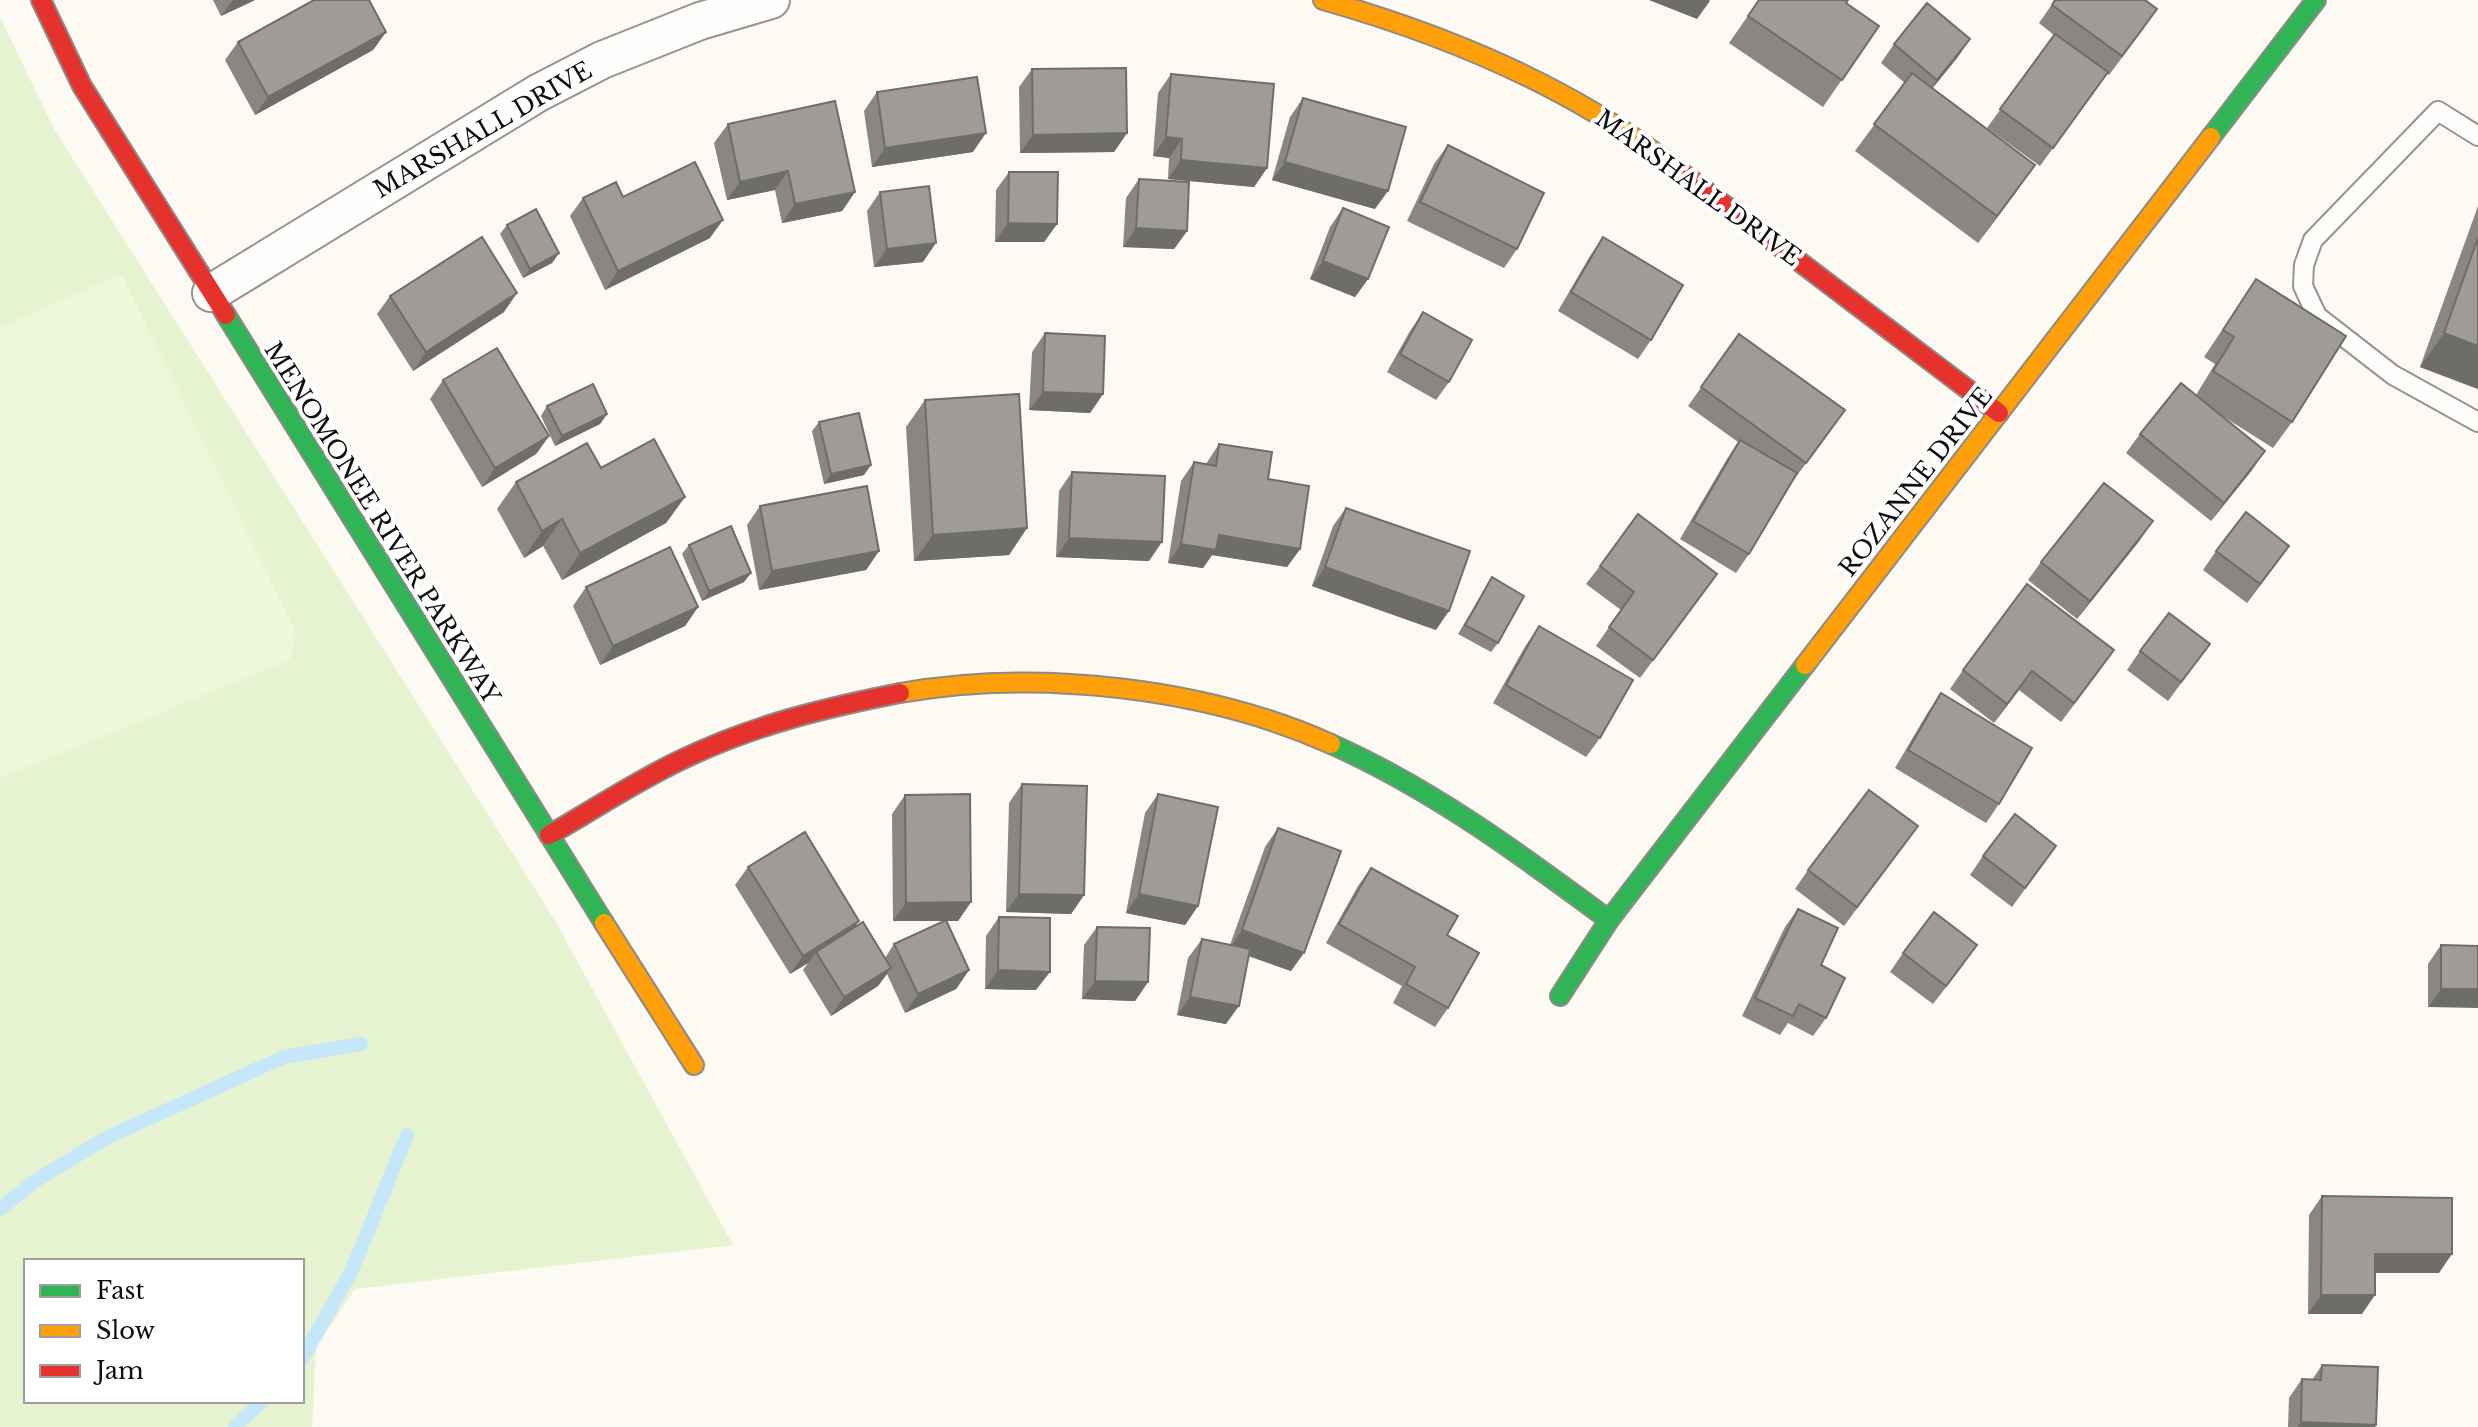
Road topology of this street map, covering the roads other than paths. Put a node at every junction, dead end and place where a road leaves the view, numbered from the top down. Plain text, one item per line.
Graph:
1 (41, 0) edge
2 (771, 0) edge
3 (1323, 0) edge
4 (2316, 0) edge
5 (2478, 136) edge
6 (211, 293) junction
7 (1999, 413) junction
8 (2478, 422) edge
9 (549, 835) junction
10 (1609, 920) junction
11 (1560, 996) dead end
12 (694, 1065) dead end

1 - 6 street, MENOMONEE RIVER PARKWAY
2 - 6 street, MARSHALL DRIVE
3 - 7 street, MARSHALL DRIVE
4 - 7 street, ROZANNE DRIVE
5 - 8 lane
6 - 9 street, MENOMONEE RIVER PARKWAY
7 - 10 street, ROZANNE DRIVE
9 - 10 street
9 - 12 street, MENOMONEE RIVER PARKWAY
10 - 11 street, ROZANNE DRIVE

